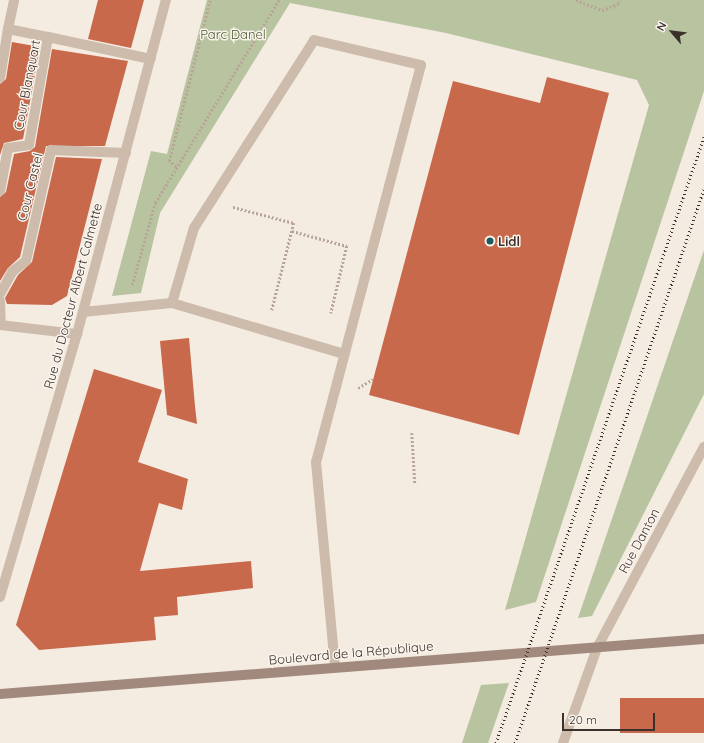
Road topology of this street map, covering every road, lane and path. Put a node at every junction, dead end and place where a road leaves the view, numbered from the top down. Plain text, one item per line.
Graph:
1 (14, 0) edge
2 (166, 0) edge
3 (210, 0) edge
4 (279, 0) edge
5 (576, 0) edge
6 (619, 0) edge
7 (8, 29) junction
8 (48, 37) junction
9 (151, 60) junction
10 (0, 78) edge
11 (28, 145) joint
12 (126, 153) junction
13 (176, 167) junction
14 (0, 191) edge
15 (211, 202) junction
16 (292, 231) junction
17 (0, 294) edge
18 (0, 301) edge
19 (172, 303) junction
20 (127, 307) junction
21 (83, 312) junction
22 (271, 315) dead end
23 (0, 325) edge
24 (77, 334) junction
25 (323, 347) junction
26 (344, 354) junction
27 (412, 433) dead end
28 (704, 447) edge
29 (415, 484) dead end
30 (0, 597) edge
31 (704, 639) edge
32 (597, 648) junction
33 (335, 667) junction
34 (0, 694) edge
35 (563, 743) edge

1 - 7 street
2 - 9 street, Rue du Docteur Albert Calmette
3 - 13 path
4 - 13 path
5 - 6 path
7 - 8 street
7 - 10 street
8 - 9 street, Cour Blanquart
8 - 11 street, Cour Blanquart
9 - 12 street, Rue du Docteur Albert Calmette
11 - 14 street, Cour Castel
12 - 17 street, Cour Castel
12 - 21 street, Rue du Docteur Albert Calmette
13 - 20 path
15 - 16 path
15 - 19 street
15 - 26 street
16 - 22 path
16 - 25 path
18 - 23 street
19 - 20 street
19 - 25 street
20 - 21 street
21 - 24 street, Rue du Docteur Albert Calmette
23 - 24 street
24 - 30 street, Rue du Docteur Albert Calmette
25 - 26 street
26 - 33 street
27 - 29 path
28 - 32 street, Rue Danton
31 - 32 street, Boulevard de la République
32 - 33 street, Boulevard de la République
32 - 35 street, Rue Danton
33 - 34 street, Boulevard de la République

